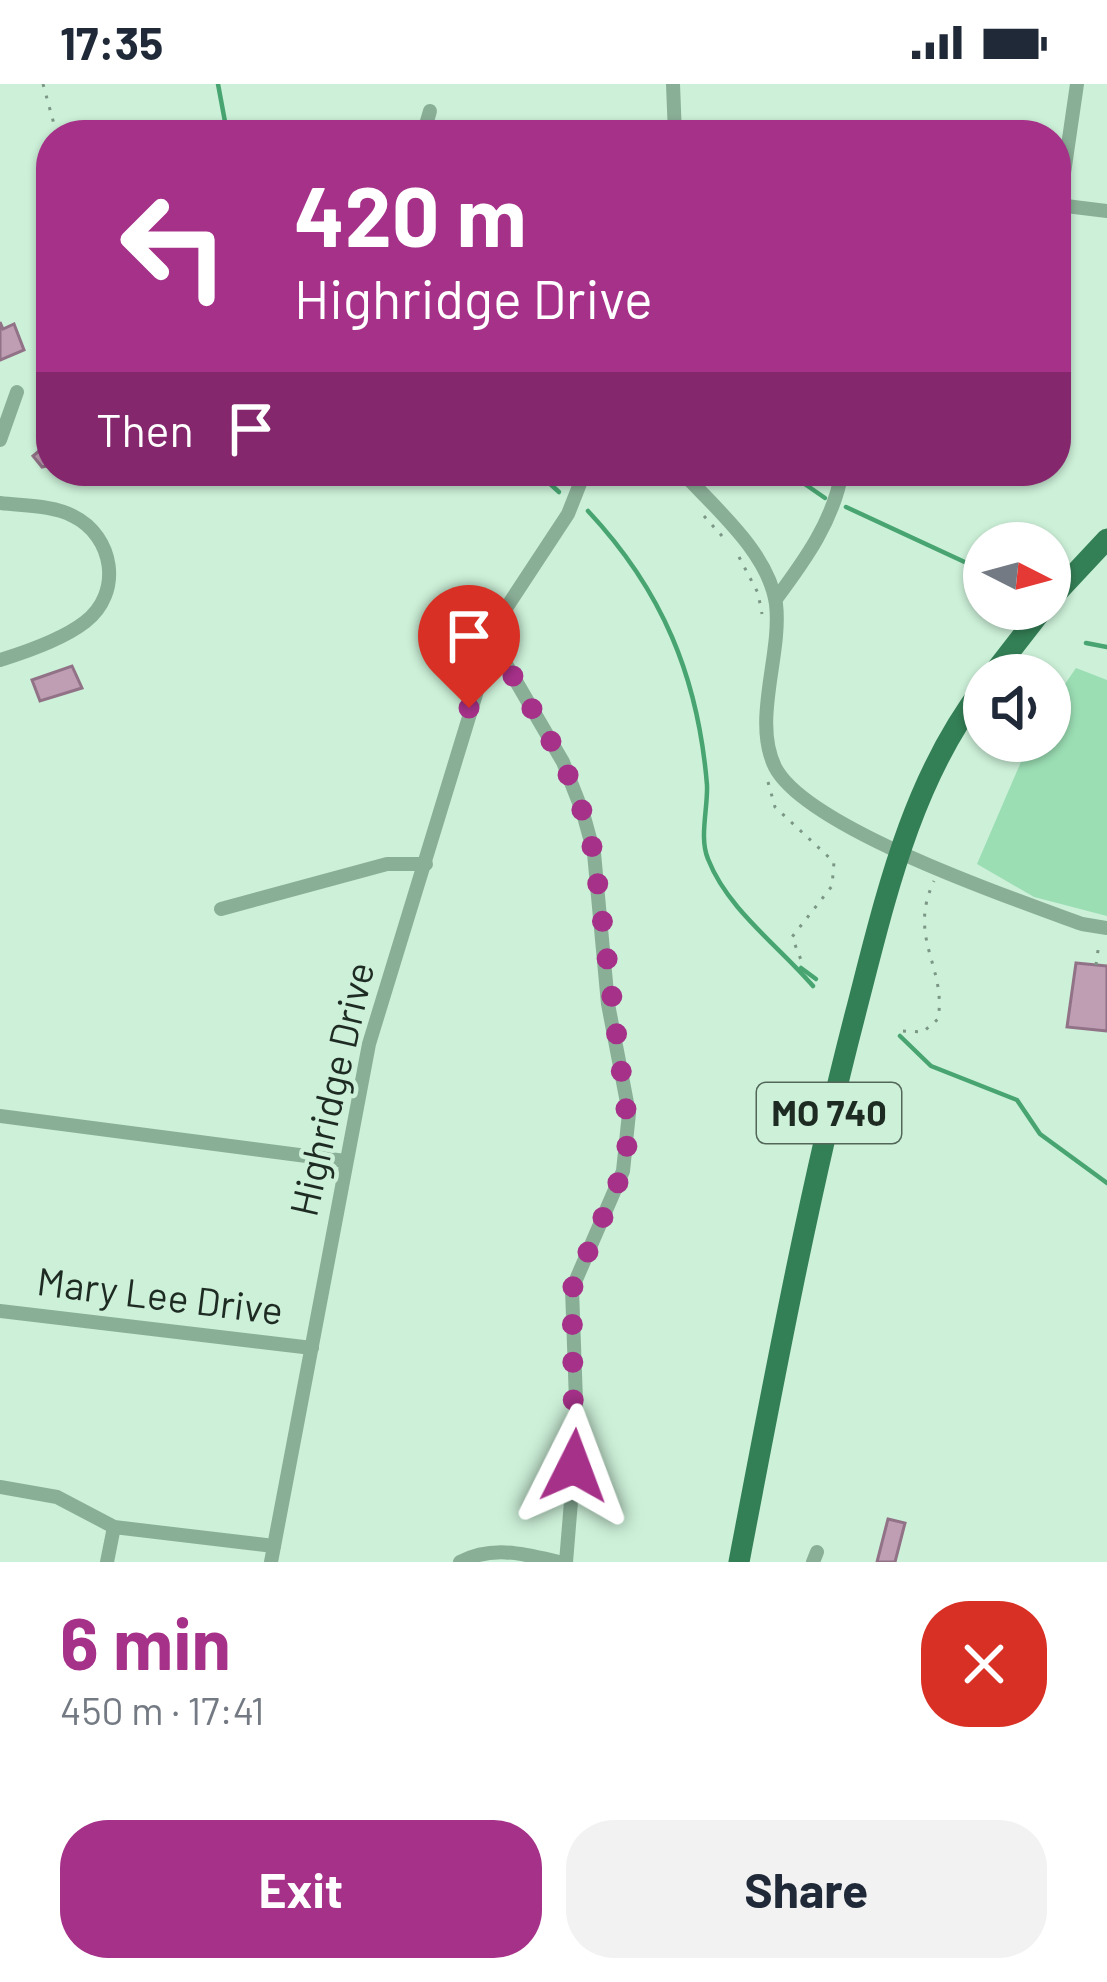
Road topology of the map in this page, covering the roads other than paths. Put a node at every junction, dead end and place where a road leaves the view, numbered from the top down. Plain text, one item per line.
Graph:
1 (673, 84) edge
2 (1077, 84) edge
3 (430, 111) dead end
4 (427, 120) edge
5 (674, 120) edge
6 (1071, 124) edge
7 (1071, 206) edge
8 (1107, 211) edge
9 (17, 392) dead end
10 (0, 440) edge
11 (579, 486) edge
12 (694, 486) edge
13 (840, 486) edge
14 (0, 503) edge
15 (1107, 539) edge
16 (1071, 578) edge
17 (776, 599) junction
18 (1027, 630) edge
19 (492, 640) junction
20 (1008, 654) edge
21 (0, 660) edge
22 (963, 714) edge
23 (898, 849) junction
24 (426, 865) junction
25 (220, 909) dead end
26 (1103, 935) edge
27 (0, 1116) edge
28 (345, 1161) junction
29 (0, 1311) edge
30 (312, 1348) junction
31 (0, 1487) edge
32 (114, 1527) junction
33 (274, 1546) junction
34 (107, 1562) edge
35 (271, 1562) edge
36 (460, 1562) edge
37 (562, 1562) edge
38 (739, 1562) edge

1 - 5 street
2 - 6 street
3 - 4 street
7 - 8 street
9 - 10 street
11 - 19 street, Highridge Drive
12 - 17 street
13 - 17 street
14 - 21 street
15 - 16 main road
17 - 23 street
18 - 20 main road
19 - 24 street, Highridge Drive
19 - 37 street
22 - 23 main road, MO 740
23 - 26 street
23 - 38 main road, MO 740
24 - 25 street
24 - 28 street, Highridge Drive
27 - 28 street
28 - 30 street, Highridge Drive
29 - 30 street, Mary Lee Drive
30 - 33 street, Highridge Drive
31 - 32 street
32 - 33 street
32 - 34 street
33 - 35 street, Highridge Drive
36 - 37 street

